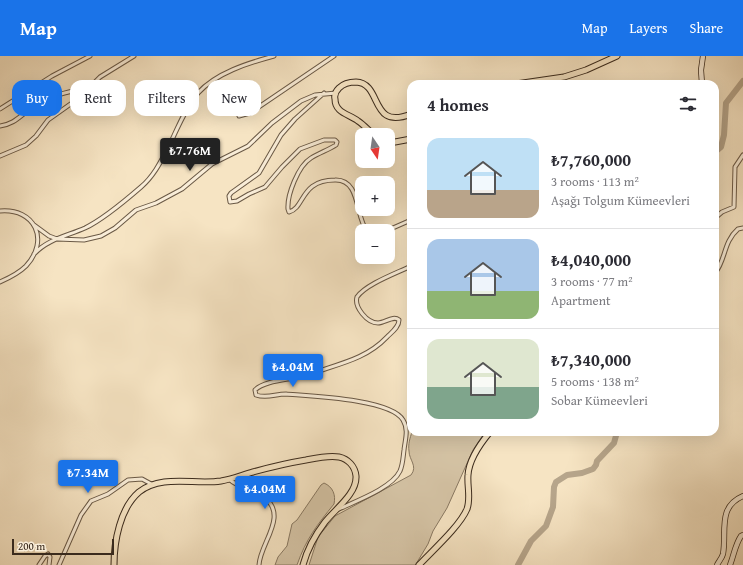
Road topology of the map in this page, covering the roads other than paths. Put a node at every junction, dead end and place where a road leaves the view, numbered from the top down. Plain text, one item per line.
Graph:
1 (90, 56) edge
2 (134, 56) edge
3 (274, 56) edge
4 (334, 56) edge
5 (617, 56) edge
6 (703, 56) edge
7 (98, 80) edge
8 (552, 80) edge
9 (702, 80) edge
10 (70, 91) edge
11 (324, 93) junction
12 (336, 93) junction
13 (70, 104) edge
14 (261, 106) edge
15 (0, 109) edge
16 (407, 115) edge
17 (0, 126) edge
18 (366, 128) edge
19 (407, 139) edge
20 (395, 140) edge
21 (743, 155) edge
22 (0, 156) edge
23 (0, 211) edge
24 (719, 215) edge
25 (407, 222) edge
26 (34, 224) junction
27 (363, 224) edge
28 (395, 227) edge
29 (743, 228) edge
30 (57, 239) junction
31 (34, 254) junction
32 (407, 268) edge
33 (719, 269) edge
34 (0, 282) edge
35 (487, 436) edge
36 (228, 479) junction
37 (152, 485) junction
38 (743, 496) edge
39 (334, 512) junction
40 (743, 535) edge
41 (39, 565) edge
42 (49, 565) edge
43 (59, 565) edge
44 (114, 565) edge
45 (259, 565) edge
46 (303, 565) edge
47 (419, 565) edge
48 (717, 565) edge
49 (730, 565) edge

1 - 15 street
2 - 7 street
3 - 30 street
4 - 14 street
5 - 8 main road
6 - 9 street
10 - 17 street
11 - 12 street
11 - 27 street
11 - 30 street
12 - 16 main road
12 - 18 main road
13 - 22 street
19 - 20 main road
21 - 24 street
23 - 26 street
25 - 28 street
26 - 30 street
26 - 31 street
29 - 33 street
30 - 31 street
31 - 34 street
32 - 39 street
35 - 47 main road
36 - 37 main road
36 - 39 main road
36 - 45 street
37 - 43 street
37 - 44 main road
38 - 48 street
39 - 46 main road
40 - 49 street
41 - 42 street

